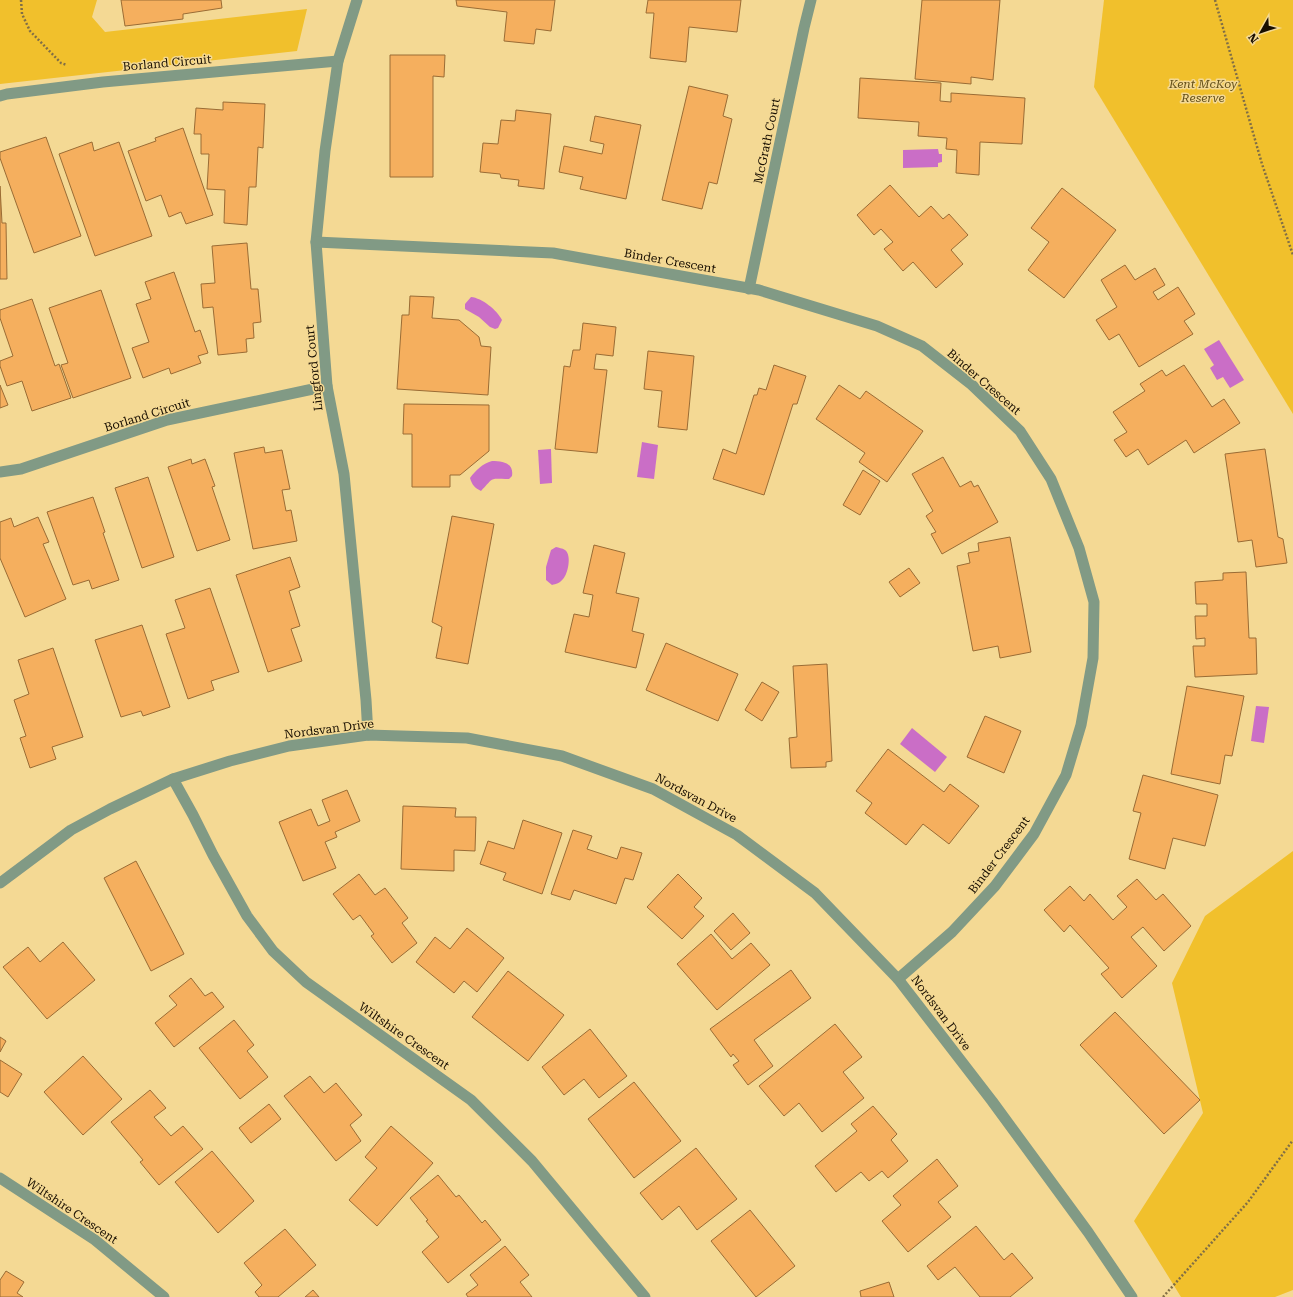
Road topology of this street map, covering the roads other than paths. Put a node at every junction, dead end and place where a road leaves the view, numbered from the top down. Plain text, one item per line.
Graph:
1 (357, 0) edge
2 (811, 0) edge
3 (338, 61) junction
4 (0, 96) edge
5 (316, 242) junction
6 (749, 289) junction
7 (327, 386) junction
8 (0, 472) edge
9 (368, 735) junction
10 (173, 779) junction
11 (0, 883) edge
12 (898, 979) junction
13 (0, 1178) edge
14 (164, 1297) edge
15 (645, 1297) edge
16 (1132, 1297) edge

1 - 3 street, Lingford Court
2 - 6 street, McGrath Court
3 - 4 street, Borland Circuit
3 - 5 street, Lingford Court
5 - 6 street, Binder Crescent
5 - 7 street, Lingford Court
6 - 12 street, Binder Crescent
7 - 8 street, Borland Circuit
7 - 9 street, Lingford Court
9 - 10 street, Nordsvan Drive
9 - 12 street, Nordsvan Drive
10 - 11 street, Nordsvan Drive
10 - 15 street, Wiltshire Crescent
12 - 16 street, Nordsvan Drive
13 - 14 street, Wiltshire Crescent

